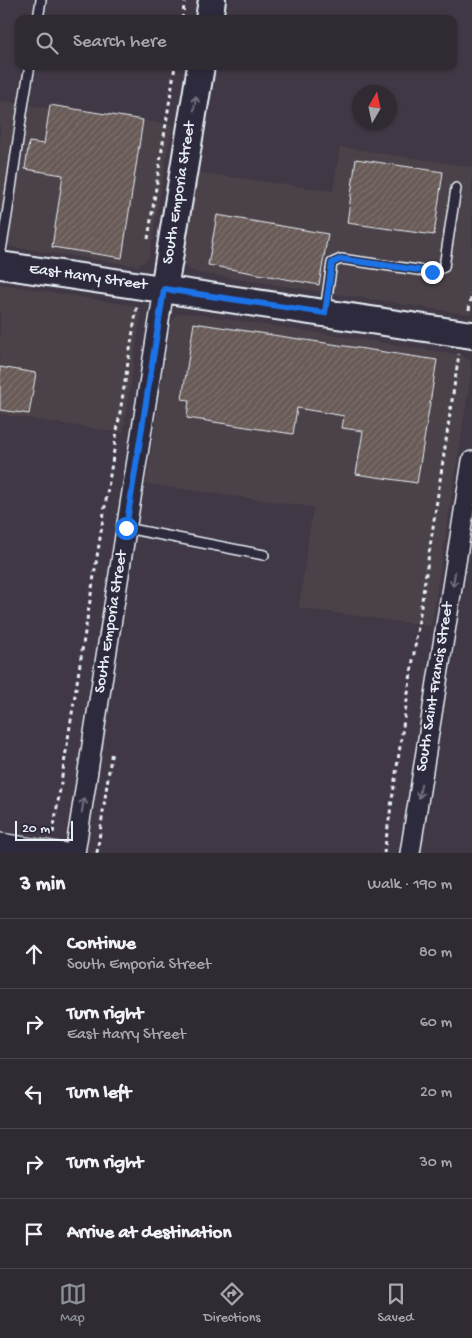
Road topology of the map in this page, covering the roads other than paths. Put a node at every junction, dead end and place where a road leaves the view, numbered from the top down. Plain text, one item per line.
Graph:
1 (41, 0) edge
2 (212, 0) edge
3 (39, 15) edge
4 (209, 15) edge
5 (29, 70) edge
6 (200, 70) edge
7 (456, 188) dead end
8 (0, 256) edge
9 (0, 264) edge
10 (164, 289) junction
11 (325, 313) junction
12 (467, 333) edge
13 (472, 461) edge
14 (126, 528) junction
15 (264, 555) dead end
16 (0, 844) edge
17 (65, 853) edge
18 (76, 853) edge
19 (410, 853) edge

1 - 3 lane
2 - 4 street
5 - 8 lane
10 -> 6 street, South Emporia Street
7 - 11 lane
9 - 10 street, East Harry Street
10 - 11 street, East Harry Street
10 - 14 street, South Emporia Street
11 - 12 street, East Harry Street
13 -> 19 street, South Saint Francis Street
14 - 15 lane
18 -> 14 street, South Emporia Street
16 - 17 street

